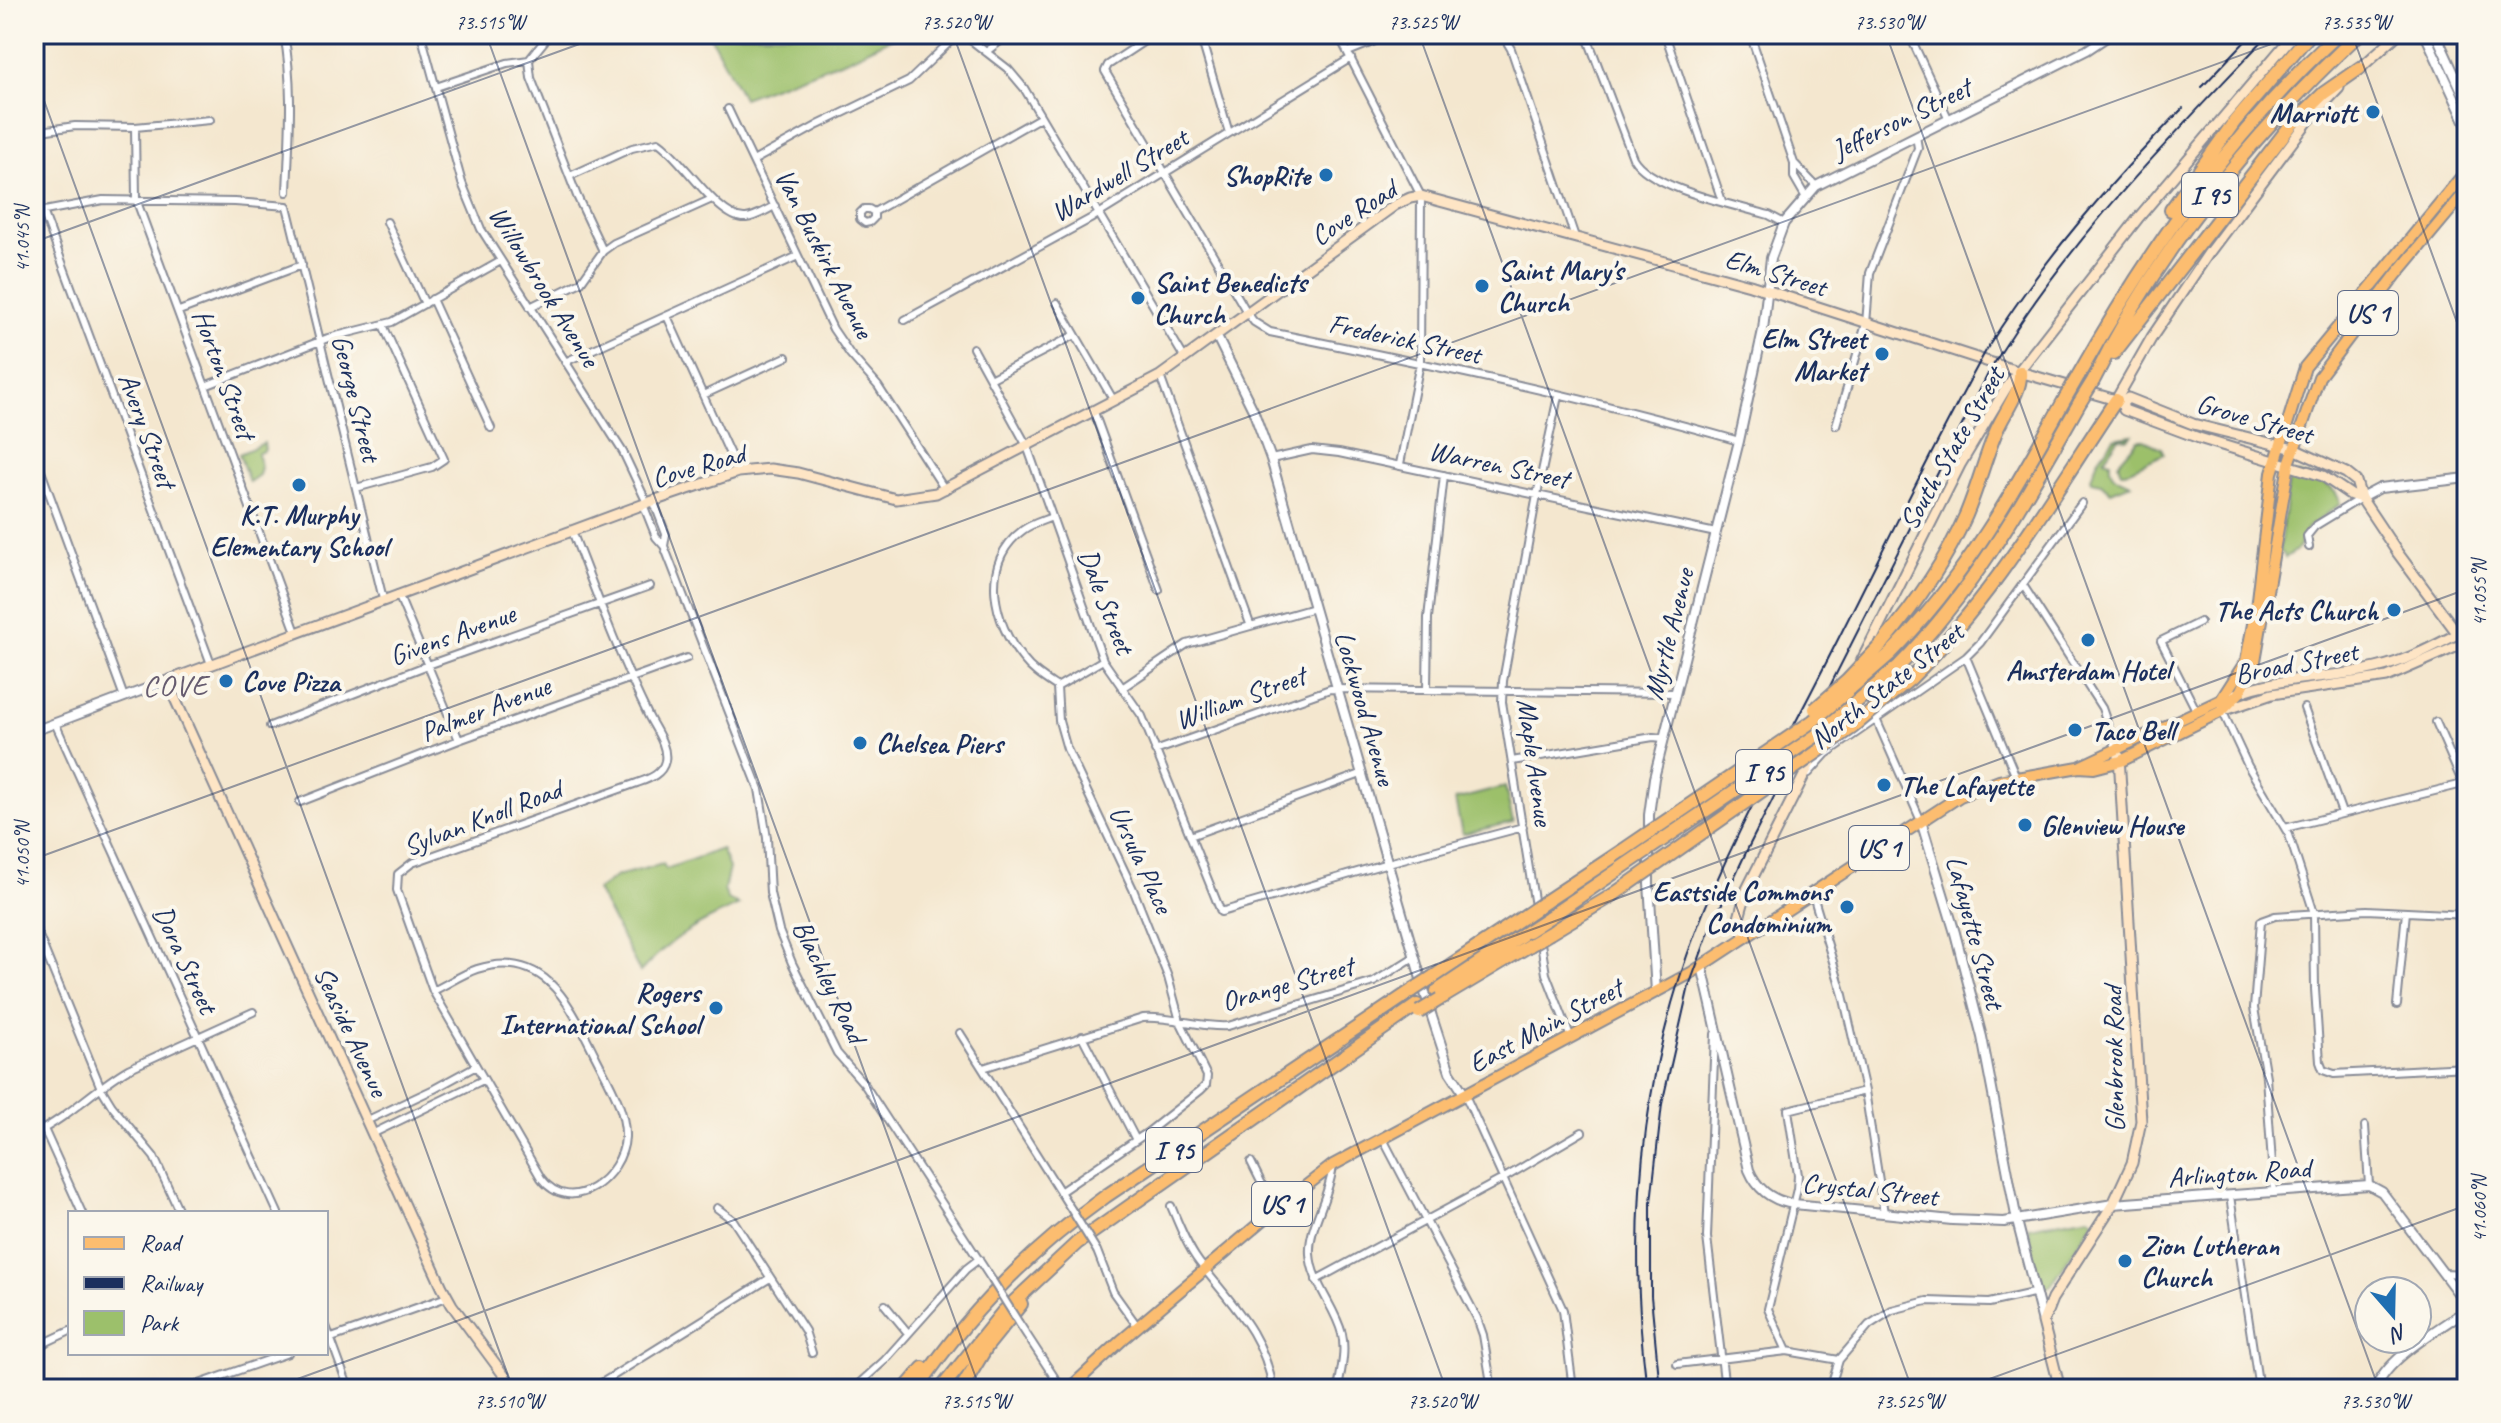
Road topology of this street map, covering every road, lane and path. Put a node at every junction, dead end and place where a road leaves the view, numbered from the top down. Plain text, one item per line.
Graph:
1 (284, 34) edge
2 (421, 34) edge
3 (550, 34) edge
4 (960, 34) edge
5 (1009, 34) edge
6 (1155, 34) edge
7 (1200, 34) edge
8 (1338, 34) edge
9 (1392, 34) edge
10 (1478, 34) edge
11 (1494, 34) edge
12 (1502, 34) edge
13 (1586, 34) edge
14 (1665, 34) edge
15 (1750, 34) edge
16 (1909, 34) edge
17 (2111, 34) edge
18 (2294, 34) edge
19 (2310, 34) edge
20 (2338, 34) edge
21 (2359, 34) edge
22 (2398, 34) edge
23 (2425, 34) edge
24 (2436, 34) edge
25 (986, 52) junction
26 (1349, 55) junction
27 (529, 60) junction
28 (2360, 68) junction
29 (436, 87) junction
30 (2467, 102) edge
31 (728, 109) dead end
32 (1041, 117) junction
33 (210, 120) dead end
34 (1949, 120) junction
35 (2467, 125) edge
36 (135, 127) junction
37 (34, 132) edge
38 (1229, 133) junction
39 (1916, 136) junction
40 (753, 161) junction
41 (1794, 163) junction
42 (2467, 170) edge
43 (1164, 173) junction
44 (570, 176) junction
45 (1816, 186) junction
46 (2467, 191) edge
47 (287, 192) dead end
48 (1421, 196) junction
49 (1805, 196) junction
50 (136, 199) junction
51 (712, 199) junction
52 (1722, 201) junction
53 (775, 206) junction
54 (43, 211) junction
55 (874, 212) dead end
56 (34, 213) edge
57 (1098, 214) junction
58 (387, 222) dead end
59 (1784, 223) junction
60 (1575, 237) junction
61 (603, 251) junction
62 (798, 256) junction
63 (501, 261) junction
64 (2145, 261) junction
65 (302, 265) junction
66 (1767, 291) junction
67 (428, 302) junction
68 (1057, 303) dead end
69 (530, 307) junction
70 (179, 311) junction
71 (1248, 314) junction
72 (667, 316) junction
73 (905, 320) dead end
74 (1866, 324) junction
75 (383, 325) junction
76 (1075, 335) junction
77 (1217, 337) junction
78 (320, 341) junction
79 (973, 348) dead end
80 (786, 357) dead end
81 (1185, 359) junction
82 (565, 362) junction
83 (1420, 363) junction
84 (2020, 372) junction
85 (1160, 376) junction
86 (990, 379) junction
87 (2093, 381) junction
88 (205, 386) junction
89 (703, 395) junction
90 (1558, 396) junction
91 (1114, 401) junction
92 (2119, 401) junction
93 (1094, 412) junction
94 (1836, 425) dead end
95 (491, 428) dead end
96 (1739, 441) junction
97 (1027, 446) junction
98 (2279, 446) junction
99 (2294, 449) junction
100 (34, 452) edge
101 (1271, 459) junction
102 (2275, 460) junction
103 (1400, 464) junction
104 (2289, 464) junction
105 (738, 472) junction
106 (1444, 475) junction
107 (2467, 478) edge
108 (356, 488) junction
109 (945, 490) junction
110 (1537, 495) junction
111 (2361, 498) junction
112 (648, 502) junction
113 (2082, 503) dead end
114 (1052, 517) junction
115 (572, 531) junction
116 (1716, 533) junction
117 (2309, 547) dead end
118 (2023, 585) junction
119 (650, 586) dead end
120 (1159, 590) dead end
121 (398, 594) junction
122 (383, 599) junction
123 (600, 604) junction
124 (1314, 608) junction
125 (2200, 622) dead end
126 (1250, 624) junction
127 (2462, 631) edge
128 (296, 632) junction
129 (2466, 645) edge
130 (1886, 649) junction
131 (1966, 657) junction
132 (687, 658) dead end
133 (1103, 660) junction
134 (211, 664) junction
135 (428, 665) junction
136 (1859, 665) junction
137 (631, 677) junction
138 (167, 681) junction
139 (1057, 687) junction
140 (1122, 688) junction
141 (1337, 689) junction
142 (1427, 690) junction
143 (1503, 691) junction
144 (2240, 692) junction
145 (1676, 693) junction
146 (124, 697) junction
147 (2220, 704) junction
148 (2304, 708) dead end
149 (2197, 712) junction
150 (1876, 719) junction
151 (2436, 722) dead end
152 (55, 723) junction
153 (270, 726) dead end
154 (34, 729) edge
155 (1663, 738) junction
156 (459, 740) junction
157 (1155, 751) junction
158 (2119, 756) junction
159 (1512, 761) junction
160 (1361, 774) junction
161 (2016, 777) junction
162 (1800, 783) junction
163 (2465, 784) edge
164 (300, 802) dead end
165 (2342, 813) junction
166 (1921, 821) junction
167 (1523, 827) junction
168 (2285, 828) junction
169 (1190, 836) junction
170 (1388, 863) junction
171 (1812, 892) junction
172 (2406, 912) junction
173 (2314, 913) junction
174 (2467, 915) edge
175 (34, 924) edge
176 (1529, 938) junction
177 (1745, 938) junction
178 (1414, 957) junction
179 (1702, 966) junction
180 (433, 991) junction
181 (1656, 992) junction
182 (2397, 1005) dead end
183 (253, 1012) dead end
184 (1180, 1021) junction
185 (1716, 1028) junction
186 (960, 1033) dead end
187 (197, 1036) junction
188 (1082, 1036) junction
189 (1571, 1038) junction
190 (476, 1066) junction
191 (2467, 1067) edge
192 (983, 1068) junction
193 (1727, 1070) junction
194 (1713, 1074) junction
195 (483, 1080) junction
196 (101, 1088) junction
197 (1865, 1091) junction
198 (1465, 1095) junction
199 (368, 1120) junction
200 (2365, 1126) dead end
201 (44, 1129) junction
202 (1582, 1132) dead end
203 (374, 1133) junction
204 (34, 1134) edge
205 (1383, 1139) junction
206 (1136, 1140) junction
207 (1251, 1162) dead end
208 (1333, 1165) junction
209 (1504, 1178) junction
210 (2369, 1185) junction
211 (1060, 1192) junction
212 (2274, 1192) junction
213 (2230, 1196) junction
214 (1794, 1204) junction
215 (2113, 1204) junction
216 (1171, 1206) dead end
217 (717, 1208) dead end
218 (1275, 1210) junction
219 (81, 1211) edge
220 (179, 1211) edge
221 (277, 1211) edge
222 (1884, 1213) junction
223 (1425, 1221) junction
224 (2017, 1221) junction
225 (979, 1259) junction
226 (1058, 1259) junction
227 (1207, 1270) junction
228 (2443, 1273) junction
229 (2467, 1274) edge
230 (770, 1278) junction
231 (1316, 1280) junction
232 (2033, 1293) junction
233 (447, 1297) junction
234 (885, 1305) dead end
235 (2467, 1307) edge
236 (2043, 1322) junction
237 (1138, 1327) junction
238 (68, 1332) edge
239 (908, 1333) junction
240 (957, 1335) junction
241 (328, 1339) edge
242 (34, 1348) edge
243 (1787, 1351) junction
244 (812, 1353) dead end
245 (282, 1355) edge
246 (1722, 1357) junction
247 (1839, 1360) junction
248 (1677, 1364) dead end
249 (213, 1379) junction
250 (216, 1387) edge
251 (1571, 1388) edge
252 (185, 1389) edge
253 (349, 1389) edge
254 (514, 1389) edge
255 (592, 1389) edge
256 (853, 1389) edge
257 (905, 1389) edge
258 (917, 1389) edge
259 (941, 1389) edge
260 (961, 1389) edge
261 (1062, 1389) edge
262 (1069, 1389) edge
263 (1273, 1389) edge
264 (1338, 1389) edge
265 (1492, 1389) edge
266 (1725, 1389) edge
267 (1830, 1389) edge
268 (2060, 1389) edge
269 (2259, 1389) edge
270 (2376, 1389) edge

1 - 47 street
2 - 29 street, Willowbrook Avenue
3 - 27 street
4 - 25 street
4 - 40 street
5 - 25 street
6 - 43 street, Frederick Street
7 - 38 street
8 - 26 street
9 - 26 street, Wardwell Street
10 - 11 street
12 - 60 street
13 - 52 street
14 - 52 street
15 - 41 street
16 - 34 street
17 - 34 street, Jefferson Street
18 - 84 main road, South State Street
19 - 64 highway
20 - 64 highway, I 95
21 - 87 highway, I 95
22 - 28 main road
23 - 35 street
24 - 30 street
25 - 32 street
26 - 38 street, Wardwell Street
26 - 48 street
27 - 29 street
27 - 44 street
28 - 87 highway
28 - 92 main road
29 - 63 street, Willowbrook Avenue
31 - 40 street, Van Buskirk Avenue
32 - 55 street
32 - 57 street
33 - 36 street
34 - 39 street, Jefferson Street
36 - 37 street
36 - 50 street, Horton Street
38 - 43 street, Wardwell Street
39 - 45 street, Jefferson Street
39 - 74 street
40 - 53 street, Van Buskirk Avenue
41 - 45 street
41 - 49 street
42 - 98 main road, US 1
43 - 57 street, Wardwell Street
43 - 71 street, Frederick Street
44 - 51 street
44 - 61 street
45 - 49 street, Jefferson Street
46 - 99 main road, US 1
48 - 60 main road, Elm Street
48 - 71 main road, Cove Road
48 - 83 street
49 - 59 street, Jefferson Street
50 - 54 street
50 - 65 street, George Street
50 - 70 street, Horton Street
51 - 53 street
51 - 61 street
52 - 59 street
53 - 62 street, Van Buskirk Avenue
54 - 56 street
54 - 134 street, Avery Street
57 - 73 street, Wardwell Street
57 - 81 street
58 - 67 street
59 - 66 street, Jefferson Street
60 - 66 main road, Elm Street
61 - 69 street
62 - 72 street
62 - 109 street, Van Buskirk Avenue
63 - 67 street
63 - 69 street, Willowbrook Avenue
64 - 130 highway, I 95, bridge
65 - 70 street
65 - 78 street, George Street
66 - 74 main road, Elm Street
66 - 96 street, Myrtle Avenue
67 - 75 street
67 - 95 street
68 - 76 street
69 - 82 street, Willowbrook Avenue
70 - 88 street, Horton Street
71 - 77 main road, Cove Road
71 - 83 street, Frederick Street
72 - 82 street
72 - 89 street
74 - 84 main road, Elm Street
74 - 94 street
75 - 78 street
75 - 108 street
76 - 86 street
76 - 91 street
77 - 81 main road, Cove Road
77 - 101 street, Lockwood Avenue
78 - 88 street
78 - 108 street, George Street
79 - 86 street, Dale Street
80 - 89 street
81 - 85 main road, Cove Road
82 - 112 street, Willowbrook Avenue
83 - 90 street, Frederick Street
83 - 103 street
84 - 92 main road, Elm Street
84 - 130 highway
84 - 136 main road, South State Street
85 - 91 main road, Cove Road
85 - 126 street
86 - 97 street, Dale Street
87 - 176 highway, I 95, bridge
88 - 128 street, Horton Street
89 - 105 street
90 - 96 street, Frederick Street
90 - 110 street, Maple Avenue
91 - 93 main road, Cove Road
92 - 98 main road, Grove Street
92 - 102 main road, Grove Street
92 - 176 highway, bridge
93 - 97 main road, Cove Road
93 - 120 street
96 - 116 street, Myrtle Avenue
97 - 109 main road, Cove Road
97 - 114 street, Dale Street
98 - 99 main road, Grove Street
98 - 102 main road, US 1
99 - 104 main road, US 1
99 - 111 main road, Grove Street
100 - 146 street
101 - 103 street, Warren Street
101 - 124 street, Lockwood Avenue
102 - 104 main road, Grove Street
102 - 147 main road, US 1
103 - 106 street, Warren Street
104 - 111 main road, Grove Street
104 - 144 main road, East Main Street / US 1
105 - 109 main road, Cove Road
105 - 112 main road, Cove Road
106 - 110 street, Warren Street
106 - 142 street
107 - 111 street
108 - 122 street, George Street
110 - 116 street, Warren Street
110 - 143 street, Maple Avenue
111 - 117 street
111 - 127 main road, Grove Street
112 - 115 main road, Cove Road
112 - 225 street, Blachley Road
113 - 118 street, North State Street
114 - 133 street, Dale Street
114 - 139 street
115 - 121 main road, Cove Road
115 - 123 street
116 - 145 street, Myrtle Avenue
118 - 131 street, North State Street
118 - 158 street
119 - 123 street, Givens Avenue
121 - 122 main road, Cove Road
121 - 135 street
122 - 128 main road, Cove Road
123 - 135 street, Givens Avenue
123 - 137 street
124 - 126 street
124 - 141 street, Lockwood Avenue
125 - 149 street
126 - 140 street
127 - 129 main road, Grove Street
127 - 144 main road, Broad Street
128 - 134 main road, Cove Road
129 - 147 main road, Broad Street
130 - 240 highway, I 95, bridge
131 - 150 street, North State Street
131 - 161 street
132 - 137 street, Palmer Avenue
133 - 139 street
133 - 140 street, Dale Street
134 - 138 main road, Cove Road
135 - 153 street, Givens Avenue
135 - 156 street
136 - 150 street, Lafayette Street
136 - 162 main road, South State Street
137 - 156 street, Palmer Avenue
137 - 180 street, Sylvan Knoll Road
138 - 146 street, Cove Road
138 - 199 main road, Seaside Avenue
139 - 184 street, Ursula Place
140 - 157 street, Dale Street
141 - 142 street, William Street
141 - 157 street, William Street
141 - 160 street, Lockwood Avenue
142 - 143 street, William Street
143 - 145 street, William Street
143 - 159 street, Maple Avenue
144 - 147 main road, East Main Street / US 1
145 - 155 street, Myrtle Avenue
146 - 152 street, Cove Road
147 - 149 main road, East Main Street / US 1
147 - 158 main road, East Main Street / US 1
147 - 168 street
148 - 165 street
149 - 158 main road, East Main Street / US 1
150 - 162 street, North State Street
150 - 166 street, Lafayette Street
151 - 163 street
152 - 154 street, Cove Road
152 - 187 street, Dora Street
155 - 159 street
155 - 181 street, Myrtle Avenue
156 - 164 street, Palmer Avenue
157 - 169 street, Dale Street
158 - 161 main road, East Main Street / US 1
158 - 215 main road, Glenbrook Road
159 - 167 street, Maple Avenue
160 - 169 street
160 - 170 street, Lockwood Avenue
161 - 166 main road, East Main Street / US 1
162 - 177 main road, South State Street
163 - 165 street
165 - 168 street
166 - 171 main road, East Main Street / US 1
166 - 224 street, Lafayette Street
167 - 170 street
167 - 189 street, Maple Avenue
168 - 173 street
169 - 170 street, Dale Street
170 - 178 street, Lockwood Avenue
171 - 177 main road, East Main Street / US 1
171 - 197 street
172 - 173 street
172 - 174 street
172 - 182 street
173 - 191 street
173 - 212 street
175 - 196 street
176 - 226 highway, I 95, bridge
177 - 179 main road, East Main Street / US 1
178 - 184 street, Orange Street
178 - 198 street, Lockwood Avenue
179 - 181 main road, East Main Street / US 1
179 - 185 street, Crystal Street
180 - 190 street, Sylvan Knoll Road
180 - 195 street, Sylvan Knoll Road
181 - 189 main road, East Main Street / US 1
183 - 187 street
184 - 188 street, Orange Street
184 - 206 street, Ursula Place
185 - 193 street, Crystal Street
185 - 194 street
186 - 192 street
187 - 196 street
187 - 221 street, Dora Street
188 - 192 street, Orange Street
188 - 206 street
189 - 198 main road, East Main Street / US 1
190 - 195 street, Sylvan Knoll Road
190 - 199 street
192 - 211 street
193 - 194 street
193 - 214 street, Crystal Street
194 - 246 street
195 - 203 street
196 - 201 street
196 - 220 street
197 - 214 street
197 - 222 street
198 - 205 main road, East Main Street / US 1
198 - 209 street
199 - 203 main road, Seaside Avenue
200 - 210 street
201 - 204 street
201 - 219 street
202 - 209 street
203 - 233 main road, Seaside Avenue
205 - 208 main road, East Main Street / US 1
205 - 223 street
206 - 211 street, Ursula Place
207 - 218 street
208 - 218 main road, East Main Street / US 1
208 - 231 street
209 - 223 street
209 - 251 street
210 - 212 street, Arlington Road
210 - 228 street
211 - 237 street, bridge
212 - 213 street, Arlington Road
213 - 215 street, Arlington Road
213 - 269 street
214 - 222 street, Crystal Street
214 - 243 street
215 - 224 street, Arlington Road
215 - 236 main road, Glenbrook Road
216 - 227 street
217 - 230 street
218 - 227 main road, East Main Street / US 1
222 - 224 street, Crystal Street
223 - 231 street
223 - 265 street
224 - 232 street, Lafayette Street
225 - 239 street
225 - 261 street, Blachley Road, bridge
226 - 259 highway, I 95
226 - 260 highway
227 - 237 main road, East Main Street / US 1
227 - 263 street
228 - 229 street
228 - 235 street
230 - 244 street
230 - 255 street
231 - 264 street
232 - 236 street, Lafayette Street
232 - 247 street
233 - 241 street
233 - 254 main road, Seaside Avenue
234 - 239 street
235 - 270 street
236 - 268 main road
237 - 262 main road, East Main Street / US 1
238 - 242 street
239 - 256 street
240 - 257 highway
240 - 258 highway, I 95
241 - 253 street
243 - 246 street
243 - 247 street
245 - 249 street
246 - 248 street
246 - 266 street
247 - 267 street
249 - 250 street
249 - 252 street

